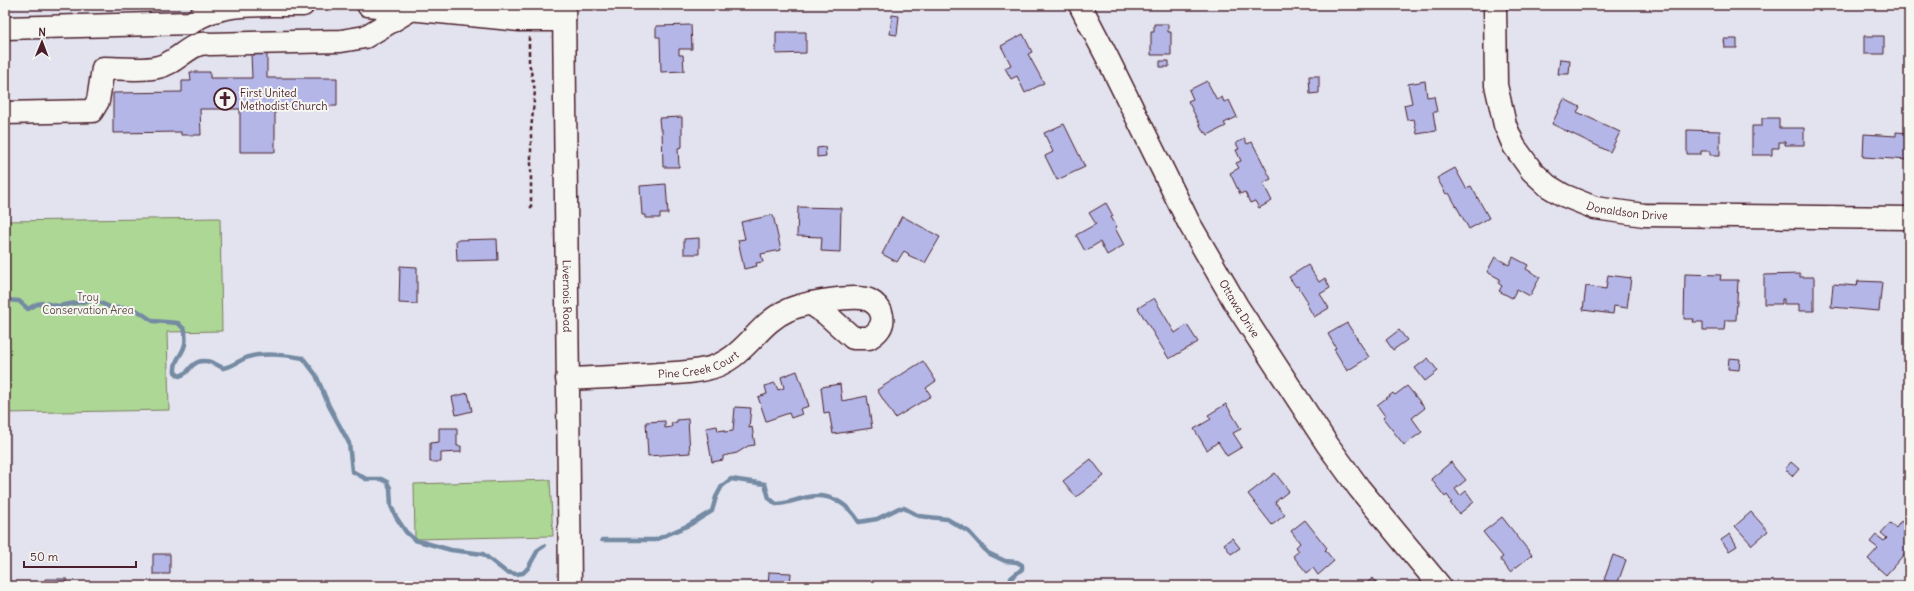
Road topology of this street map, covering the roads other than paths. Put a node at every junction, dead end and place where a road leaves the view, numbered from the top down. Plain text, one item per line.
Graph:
1 (303, 5) edge
2 (368, 5) edge
3 (1080, 5) edge
4 (1495, 5) edge
5 (412, 9) junction
6 (564, 13) edge
7 (191, 23) junction
8 (5, 28) edge
9 (195, 45) junction
10 (5, 113) edge
11 (1909, 218) edge
12 (810, 303) dead end
13 (567, 379) junction
14 (570, 586) edge
15 (1440, 586) edge

1 - 7 street
2 - 5 street
3 - 15 street, Ottawa Drive
4 - 11 street, Donaldson Drive
5 - 6 street
5 - 9 street
6 - 13 street, Livernois Road
7 - 8 street
7 - 9 street
9 - 10 street
12 - 13 street, Pine Creek Court
13 - 14 street, Livernois Road

